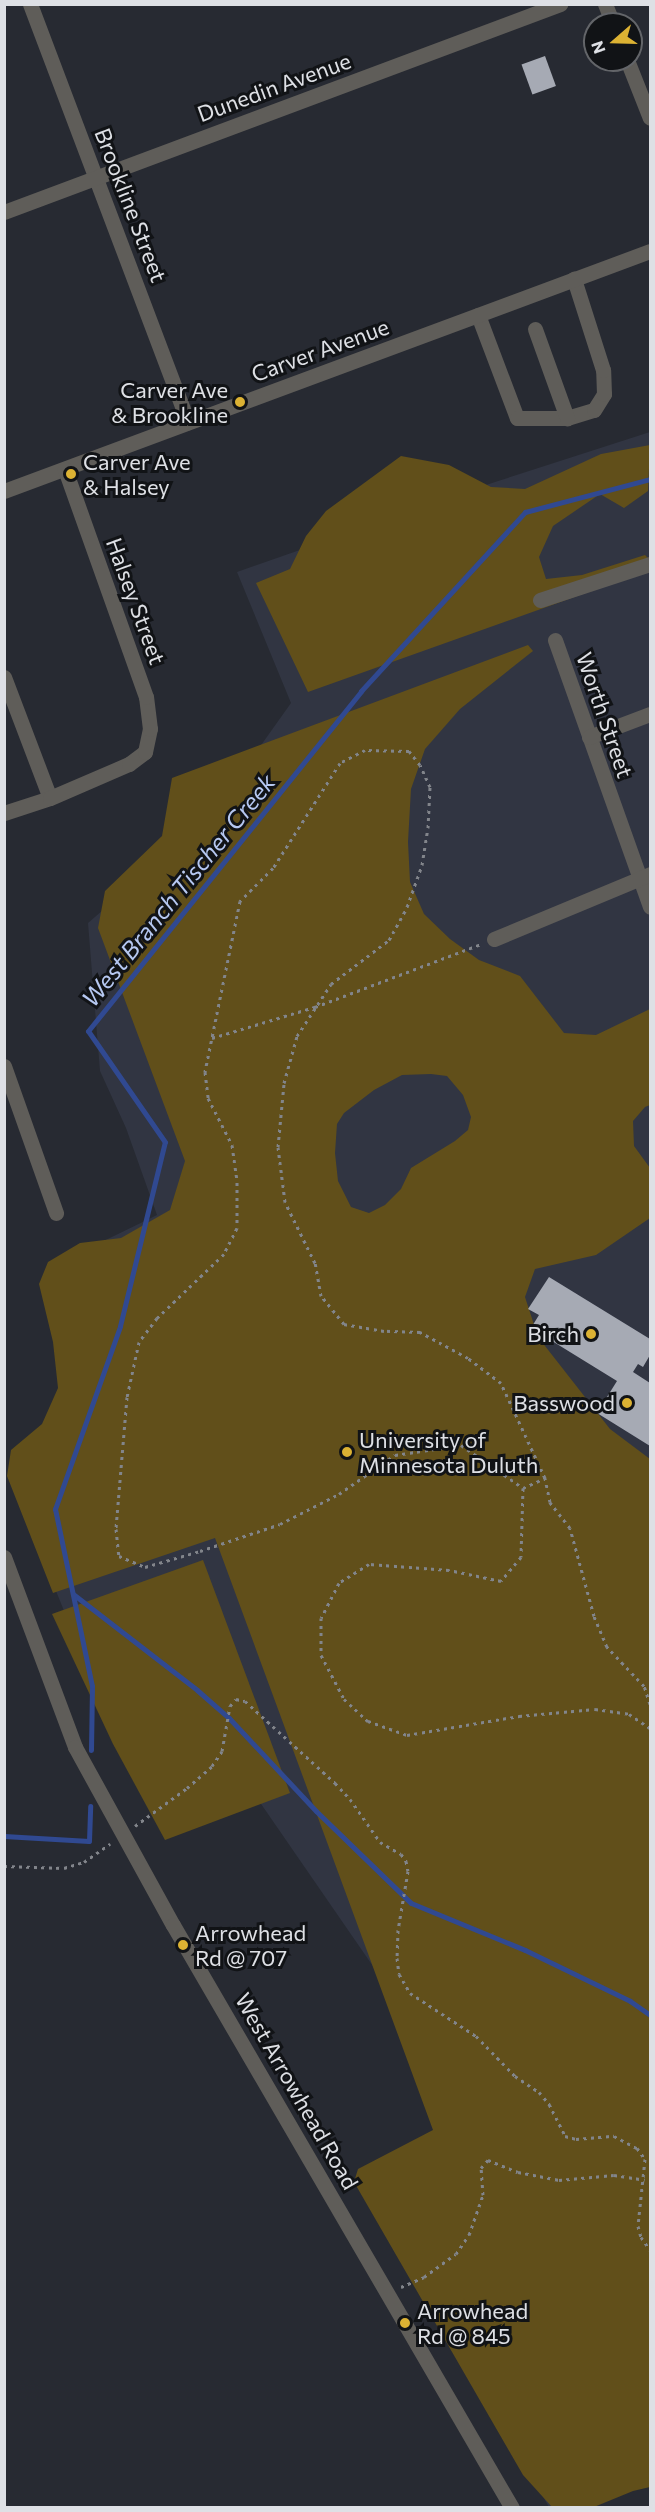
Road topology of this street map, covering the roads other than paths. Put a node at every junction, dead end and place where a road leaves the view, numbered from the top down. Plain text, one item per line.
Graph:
1 (30, 4) edge
2 (560, 4) edge
3 (632, 72) edge
4 (651, 118) edge
5 (97, 177) junction
6 (4, 212) edge
7 (651, 251) edge
8 (574, 279) junction
9 (478, 315) junction
10 (535, 329) dead end
11 (567, 418) junction
12 (188, 422) junction
13 (64, 469) junction
14 (4, 491) edge
15 (651, 564) edge
16 (540, 600) dead end
17 (555, 640) dead end
18 (4, 677) edge
19 (651, 714) edge
20 (589, 737) junction
21 (50, 798) junction
22 (4, 813) edge
23 (645, 876) edge
24 (651, 907) edge
25 (494, 939) road end
26 (4, 1066) edge
27 (56, 1213) dead end
28 (4, 1557) edge
29 (512, 2508) edge

1 - 5 street, Brookline Street
2 - 5 street, Dunedin Avenue
3 - 4 street
5 - 6 street, Dunedin Avenue
5 - 12 street, Brookline Street
7 - 8 street, Carver Avenue
8 - 9 street, Carver Avenue
8 - 11 street
9 - 11 street
9 - 12 street, Carver Avenue
10 - 11 street
12 - 13 street, Carver Avenue
13 - 14 street, Carver Avenue
13 - 21 street, Halsey Street
15 - 16 street
17 - 20 street, Worth Street
18 - 21 street
19 - 20 street
20 - 23 street, Worth Street
21 - 22 street
23 - 24 street, Worth Street
23 - 25 street
26 - 27 street
28 - 29 street, West Arrowhead Road

